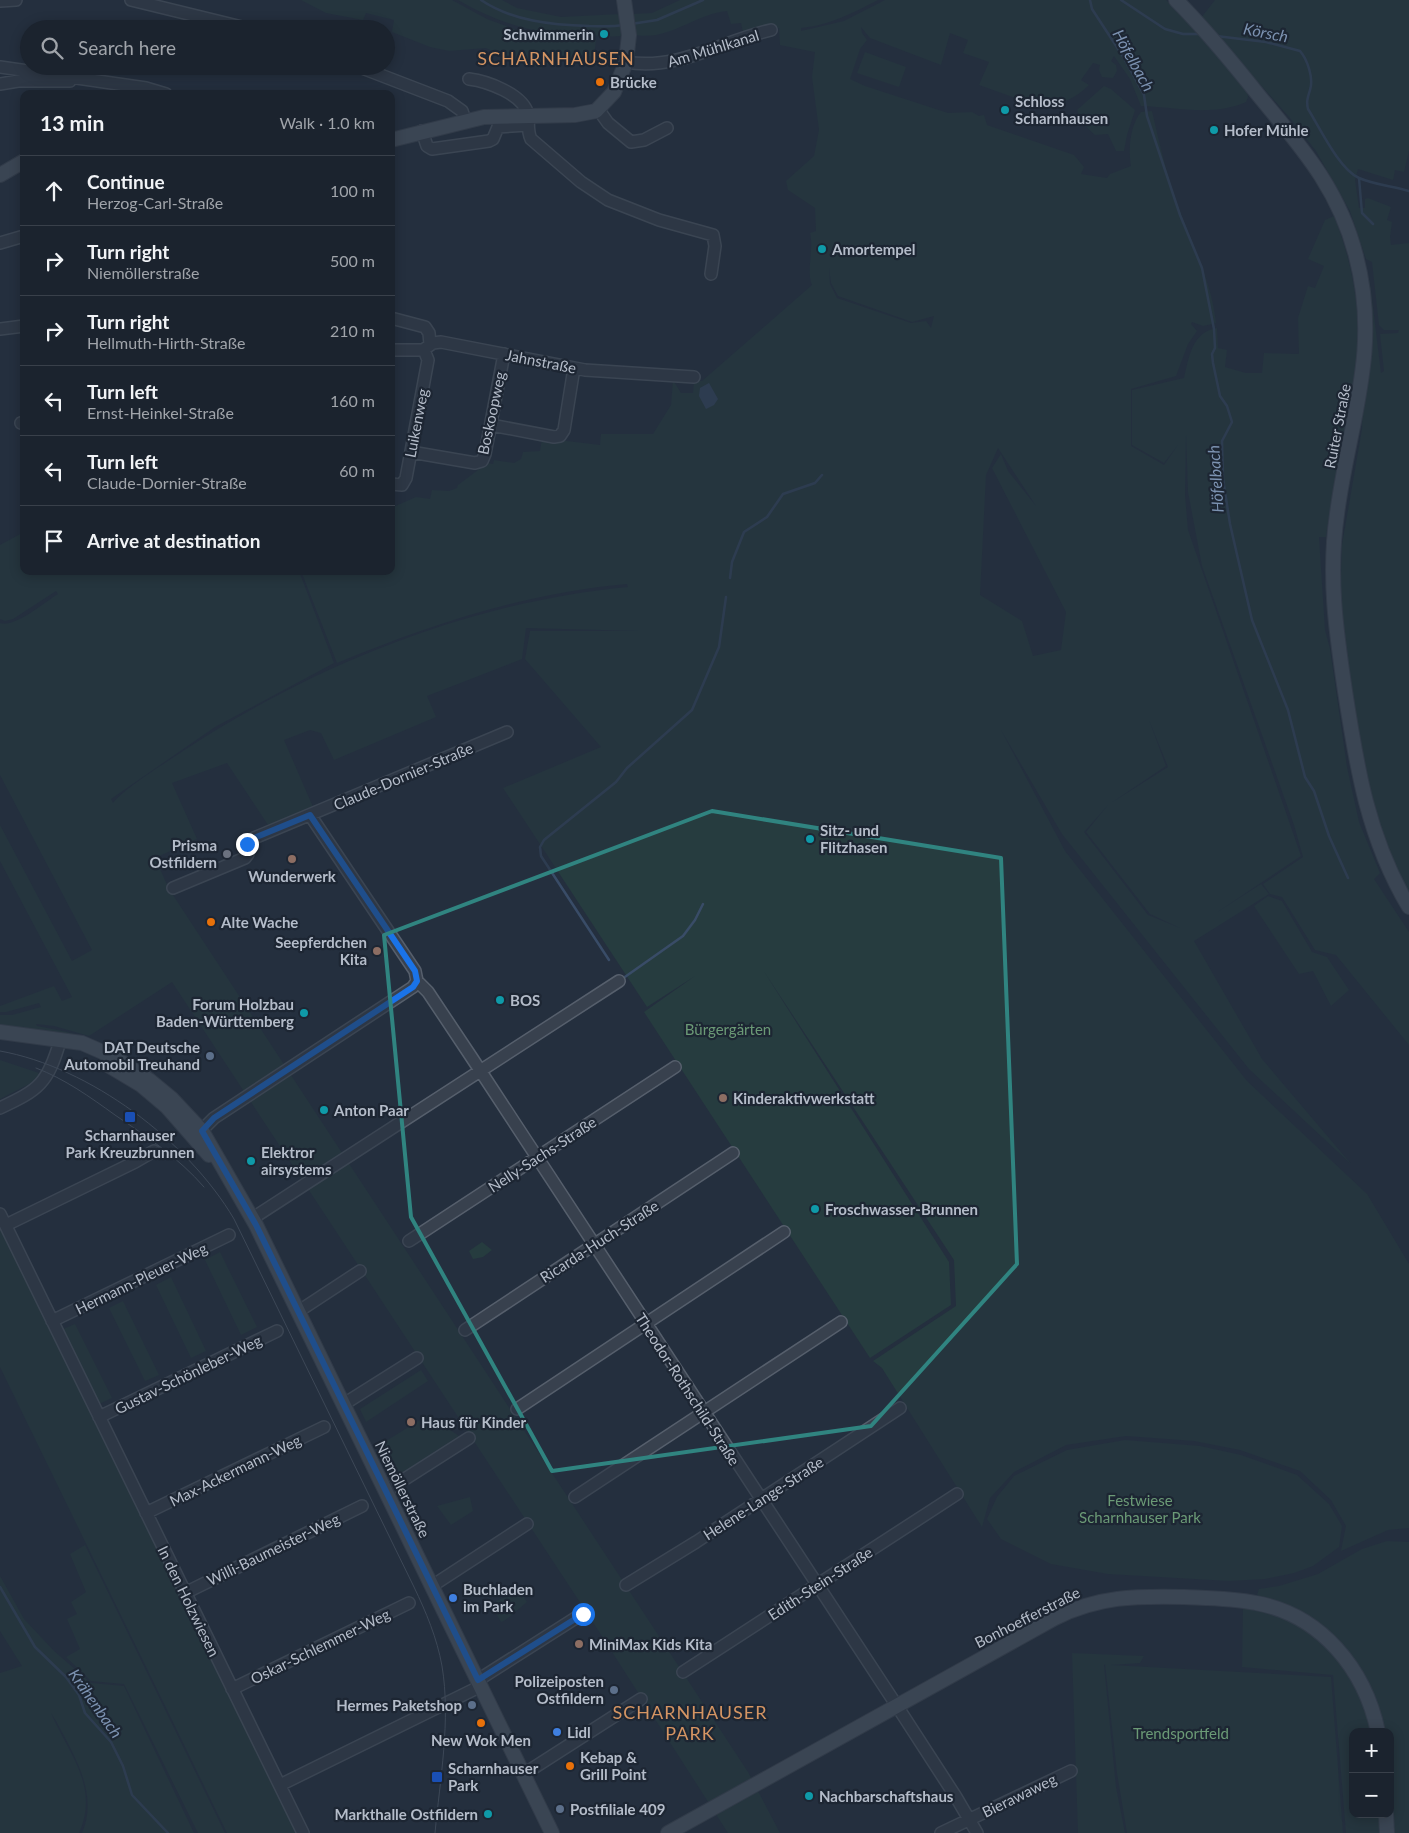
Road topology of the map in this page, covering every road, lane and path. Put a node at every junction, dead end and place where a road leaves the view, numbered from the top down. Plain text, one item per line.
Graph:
1 (16, 0) edge
2 (131, 0) edge
3 (1176, 0) edge
4 (0, 1) edge
5 (625, 7) edge
6 (213, 20) edge
7 (771, 30) dead end
8 (626, 62) junction
9 (0, 67) edge
10 (20, 70) edge
11 (62, 75) edge
12 (380, 75) edge
13 (469, 78) dead end
14 (76, 79) junction
15 (0, 84) edge
16 (153, 90) edge
17 (598, 109) junction
18 (465, 120) junction
19 (528, 120) junction
20 (667, 128) dead end
21 (422, 131) junction
22 (395, 139) edge
23 (20, 163) edge
24 (0, 175) edge
25 (20, 237) edge
26 (0, 243) edge
27 (711, 274) dead end
28 (395, 319) edge
29 (20, 326) edge
30 (0, 329) edge
31 (427, 347) junction
32 (395, 350) edge
33 (504, 354) junction
34 (574, 368) junction
35 (694, 376) dead end
36 (491, 425) junction
37 (411, 452) junction
38 (395, 485) edge
39 (507, 732) dead end
40 (310, 815) junction
41 (173, 888) dead end
42 (1409, 907) edge
43 (417, 981) junction
44 (619, 981) dead end
45 (0, 1032) edge
46 (63, 1042) junction
47 (676, 1067) dead end
48 (479, 1072) junction
49 (0, 1108) edge
50 (198, 1134) junction
51 (154, 1151) dead end
52 (733, 1154) dead end
53 (536, 1158) junction
54 (0, 1214) edge
55 (253, 1218) junction
56 (6, 1225) junction
57 (784, 1232) dead end
58 (229, 1235) dead end
59 (409, 1241) dead end
60 (593, 1245) junction
61 (360, 1271) dead end
62 (299, 1311) junction
63 (52, 1321) junction
64 (842, 1322) dead end
65 (645, 1324) junction
66 (465, 1330) dead end
67 (277, 1331) dead end
68 (417, 1358) dead end
69 (344, 1404) junction
70 (900, 1408) dead end
71 (518, 1409) dead end
72 (702, 1412) junction
73 (99, 1418) junction
74 (324, 1427) dead end
75 (469, 1438) dead end
76 (386, 1491) junction
77 (957, 1494) dead end
78 (575, 1496) dead end
79 (761, 1499) junction
80 (362, 1506) dead end
81 (146, 1513) junction
82 (527, 1524) dead end
83 (626, 1585) dead end
84 (432, 1586) junction
85 (818, 1586) junction
86 (185, 1593) junction
87 (409, 1603) dead end
88 (585, 1612) dead end
89 (683, 1672) dead end
90 (480, 1683) junction
91 (232, 1689) junction
92 (641, 1699) dead end
93 (897, 1706) junction
94 (1377, 1728) edge
95 (1070, 1771) dead end
96 (524, 1774) junction
97 (280, 1785) junction
98 (1386, 1818) edge
99 (969, 1819) junction
100 (302, 1833) edge
101 (552, 1833) edge
102 (668, 1833) edge
103 (941, 1833) edge
104 (976, 1833) edge
105 (1387, 1833) edge

1 - 4 street
2 - 6 street
3 - 42 main road, Ruiter Straße
5 - 8 main road
7 - 8 street, Am Mühlkanal
8 - 17 main road
9 - 10 street
11 - 14 street
12 - 18 street
13 - 19 street
14 - 15 street
14 - 16 street
17 - 19 main road
17 - 20 street
18 - 19 main road
18 - 21 main road
19 - 21 street
19 - 27 street
21 - 22 main road
23 - 24 main road
25 - 26 street
28 - 31 street
29 - 30 street
31 - 32 street, Jahnstraße
31 - 33 street, Jahnstraße
31 - 37 street, Luikenweg
33 - 34 street, Jahnstraße
33 - 36 street, Boskoopweg
34 - 35 street, Jahnstraße
34 - 36 street
36 - 37 street, Boskoopweg
37 - 38 street, Luikenweg
39 - 40 street, Claude-Dornier-Straße
40 - 41 street, Claude-Dornier-Straße
40 - 43 street, Theodor-Rothschild-Straße
43 - 48 street, Theodor-Rothschild-Straße
43 - 50 street
44 - 48 street
45 - 46 main road, Niemöllerstraße
46 - 49 street
46 - 50 main road, Niemöllerstraße
47 - 53 street, Nelly-Sachs-Straße
48 - 53 street, Theodor-Rothschild-Straße
48 - 55 street
50 - 55 main road, Niemöllerstraße
51 - 56 street
52 - 60 street, Ricarda-Huch-Straße
53 - 59 street, Nelly-Sachs-Straße
53 - 60 street, Theodor-Rothschild-Straße
54 - 56 street, In den Holzwiesen
55 - 62 main road, Niemöllerstraße
56 - 63 street, In den Holzwiesen
57 - 65 street
58 - 63 street, Hermann-Pleuer-Weg
60 - 65 street, Theodor-Rothschild-Straße
60 - 66 street, Ricarda-Huch-Straße
61 - 62 street
62 - 69 main road, Niemöllerstraße
63 - 73 street, In den Holzwiesen
64 - 72 street
65 - 71 street
65 - 72 street, Theodor-Rothschild-Straße
67 - 73 street, Gustav-Schönleber-Weg
68 - 69 street
69 - 76 main road, Niemöllerstraße
70 - 79 street, Helene-Lange-Straße
72 - 78 street
72 - 79 street, Theodor-Rothschild-Straße
73 - 81 street, In den Holzwiesen
74 - 81 street, Max-Ackermann-Weg
75 - 76 street
76 - 84 main road, Niemöllerstraße
77 - 85 street, Edith-Stein-Straße
79 - 83 street, Helene-Lange-Straße
79 - 85 street, Theodor-Rothschild-Straße
80 - 86 street, Willi-Baumeister-Weg
81 - 86 street, In den Holzwiesen
82 - 84 street
84 - 90 main road, Niemöllerstraße
85 - 89 street, Edith-Stein-Straße
85 - 93 street, Theodor-Rothschild-Straße
86 - 91 street, In den Holzwiesen
87 - 91 street, Oskar-Schlemmer-Weg
88 - 90 street
90 - 96 main road, Niemöllerstraße
90 - 97 street
91 - 97 street, In den Holzwiesen
92 - 96 street
93 - 94 main road, Bonhoefferstraße
93 - 99 street, Theodor-Rothschild-Straße
93 - 102 main road, Bonhoefferstraße
95 - 99 street, Bierawaweg
96 - 101 main road, Niemöllerstraße
97 - 100 street, In den Holzwiesen
98 - 105 main road
99 - 103 street, Bierawaweg
99 - 104 street, Theodor-Rothschild-Straße

